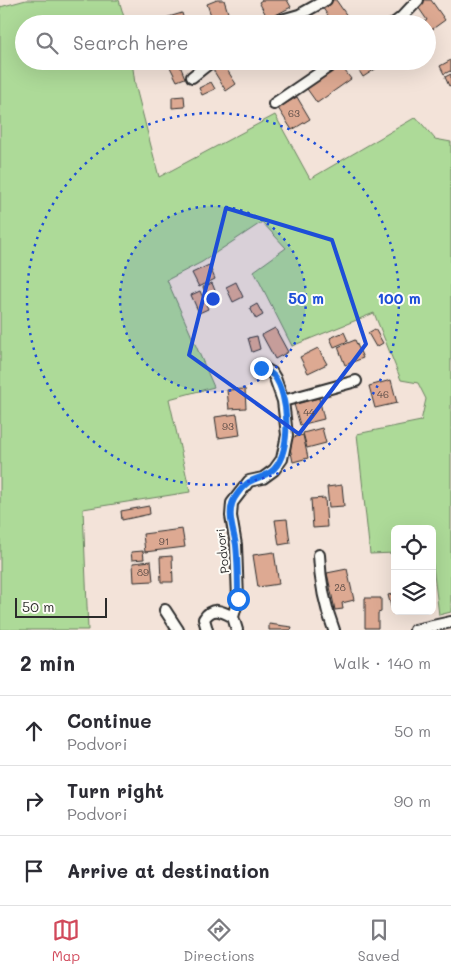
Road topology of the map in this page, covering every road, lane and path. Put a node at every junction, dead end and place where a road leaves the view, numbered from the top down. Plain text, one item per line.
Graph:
1 (326, 0) edge
2 (418, 0) edge
3 (299, 15) edge
4 (404, 15) edge
5 (201, 70) edge
6 (323, 70) edge
7 (192, 77) dead end
8 (274, 104) dead end
9 (261, 368) dead end
10 (356, 381) dead end
11 (283, 401) junction
12 (318, 555) dead end
13 (165, 610) dead end
14 (233, 617) junction
15 (451, 622) edge
16 (178, 630) edge
17 (207, 630) edge
18 (237, 630) edge
19 (334, 630) edge
20 (415, 630) edge

1 - 3 street
2 - 4 street
5 - 7 street
6 - 8 street
9 - 11 street, Podvori
10 - 11 street
11 - 14 street, Podvori
12 - 19 street
13 - 16 street
14 - 17 street
14 - 18 street, Podvori
15 - 20 street

